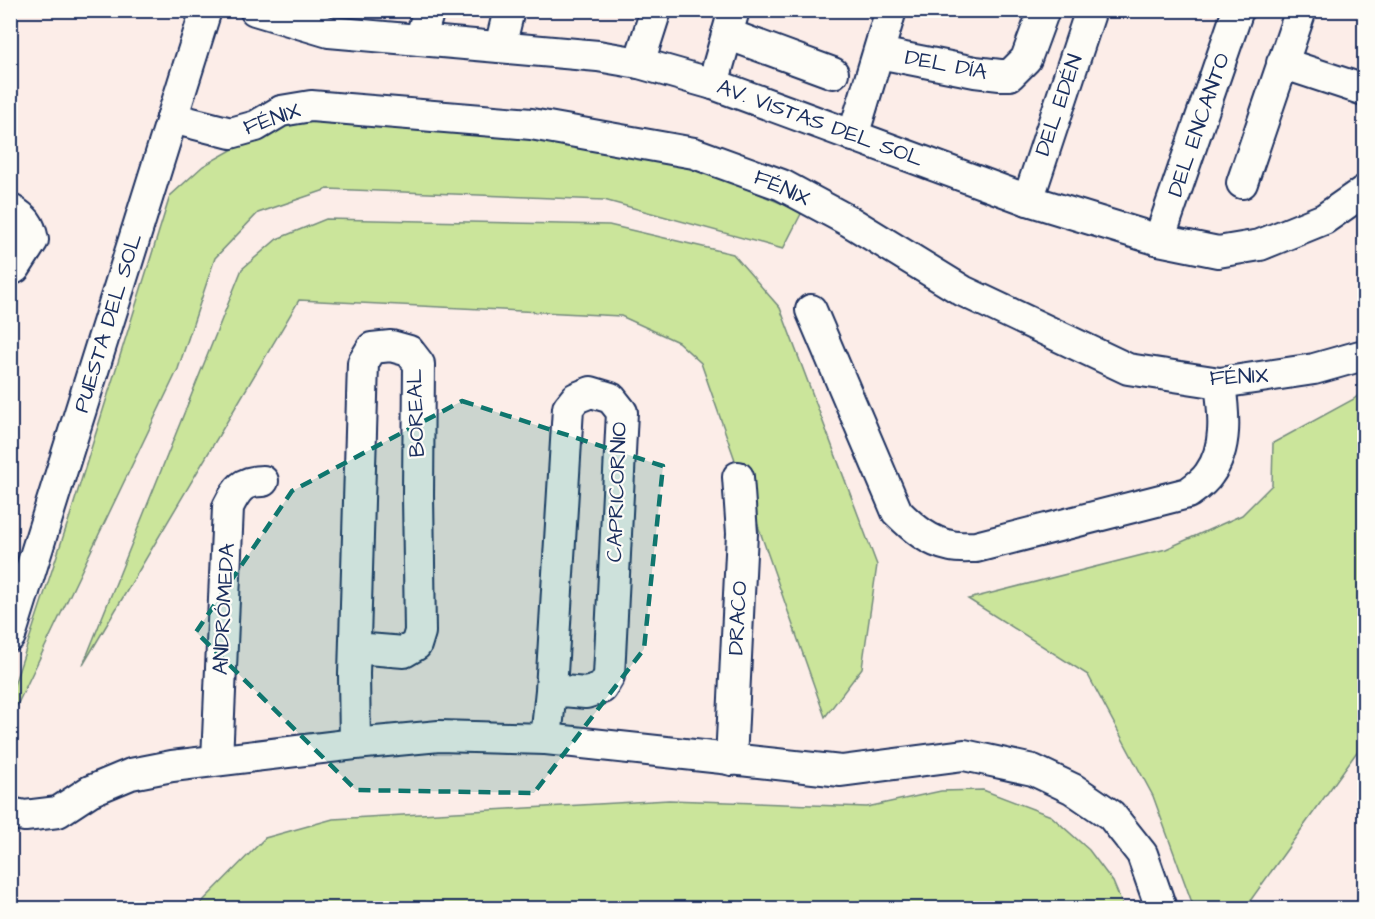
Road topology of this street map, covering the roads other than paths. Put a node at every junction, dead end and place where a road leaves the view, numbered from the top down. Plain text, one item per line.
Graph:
1 (206, 10) edge
2 (255, 10) edge
3 (429, 10) edge
4 (509, 10) edge
5 (656, 10) edge
6 (891, 10) edge
7 (1044, 10) edge
8 (1091, 10) edge
9 (1238, 10) edge
10 (1301, 10) edge
11 (731, 22) edge
12 (420, 40) junction
13 (500, 47) junction
14 (879, 53) junction
15 (639, 63) junction
16 (1282, 63) junction
17 (833, 73) dead end
18 (713, 84) junction
19 (1365, 90) edge
20 (172, 118) junction
21 (853, 136) junction
22 (1242, 183) dead end
23 (1365, 191) edge
24 (1028, 200) junction
25 (17, 213) edge
26 (1159, 240) junction
27 (10, 270) edge
28 (811, 310) dead end
29 (1360, 356) dead end
30 (1220, 383) junction
31 (738, 477) dead end
32 (263, 481) dead end
33 (10, 636) edge
34 (356, 648) junction
35 (551, 690) junction
36 (546, 739) junction
37 (355, 744) junction
38 (217, 760) junction
39 (731, 760) junction
40 (10, 813) edge
41 (1161, 909) edge

1 - 20 street, PUESTA DEL SOL
2 - 12 street, AV. VISTAS DEL SOL
3 - 12 street
4 - 13 street
5 - 15 street
6 - 14 street, DEL DÍA
7 - 14 street, DEL DÍA
8 - 24 street, DEL EDÉN
9 - 26 street, DEL ENCANTO
10 - 16 street
11 - 17 street
11 - 18 street
12 - 13 street, AV. VISTAS DEL SOL
13 - 15 street, AV. VISTAS DEL SOL
14 - 21 street, DEL DÍA
15 - 18 street, AV. VISTAS DEL SOL
16 - 19 street
16 - 22 street
18 - 21 street, AV. VISTAS DEL SOL
20 - 30 street, FÉNIX
20 - 33 street, PUESTA DEL SOL
21 - 24 street, AV. VISTAS DEL SOL
23 - 26 street, AV. VISTAS DEL SOL
24 - 26 street, AV. VISTAS DEL SOL
25 - 27 street
28 - 30 street
29 - 30 street, FÉNIX
31 - 39 street, DRACO
32 - 38 street, ANDRÓMEDA
34 - 34 street, BOREAL
34 - 37 street, BOREAL
35 - 35 street, CAPRICORNIO
35 - 36 street, CAPRICORNIO
36 - 37 street
36 - 39 street
37 - 38 street
38 - 40 street
39 - 41 street

